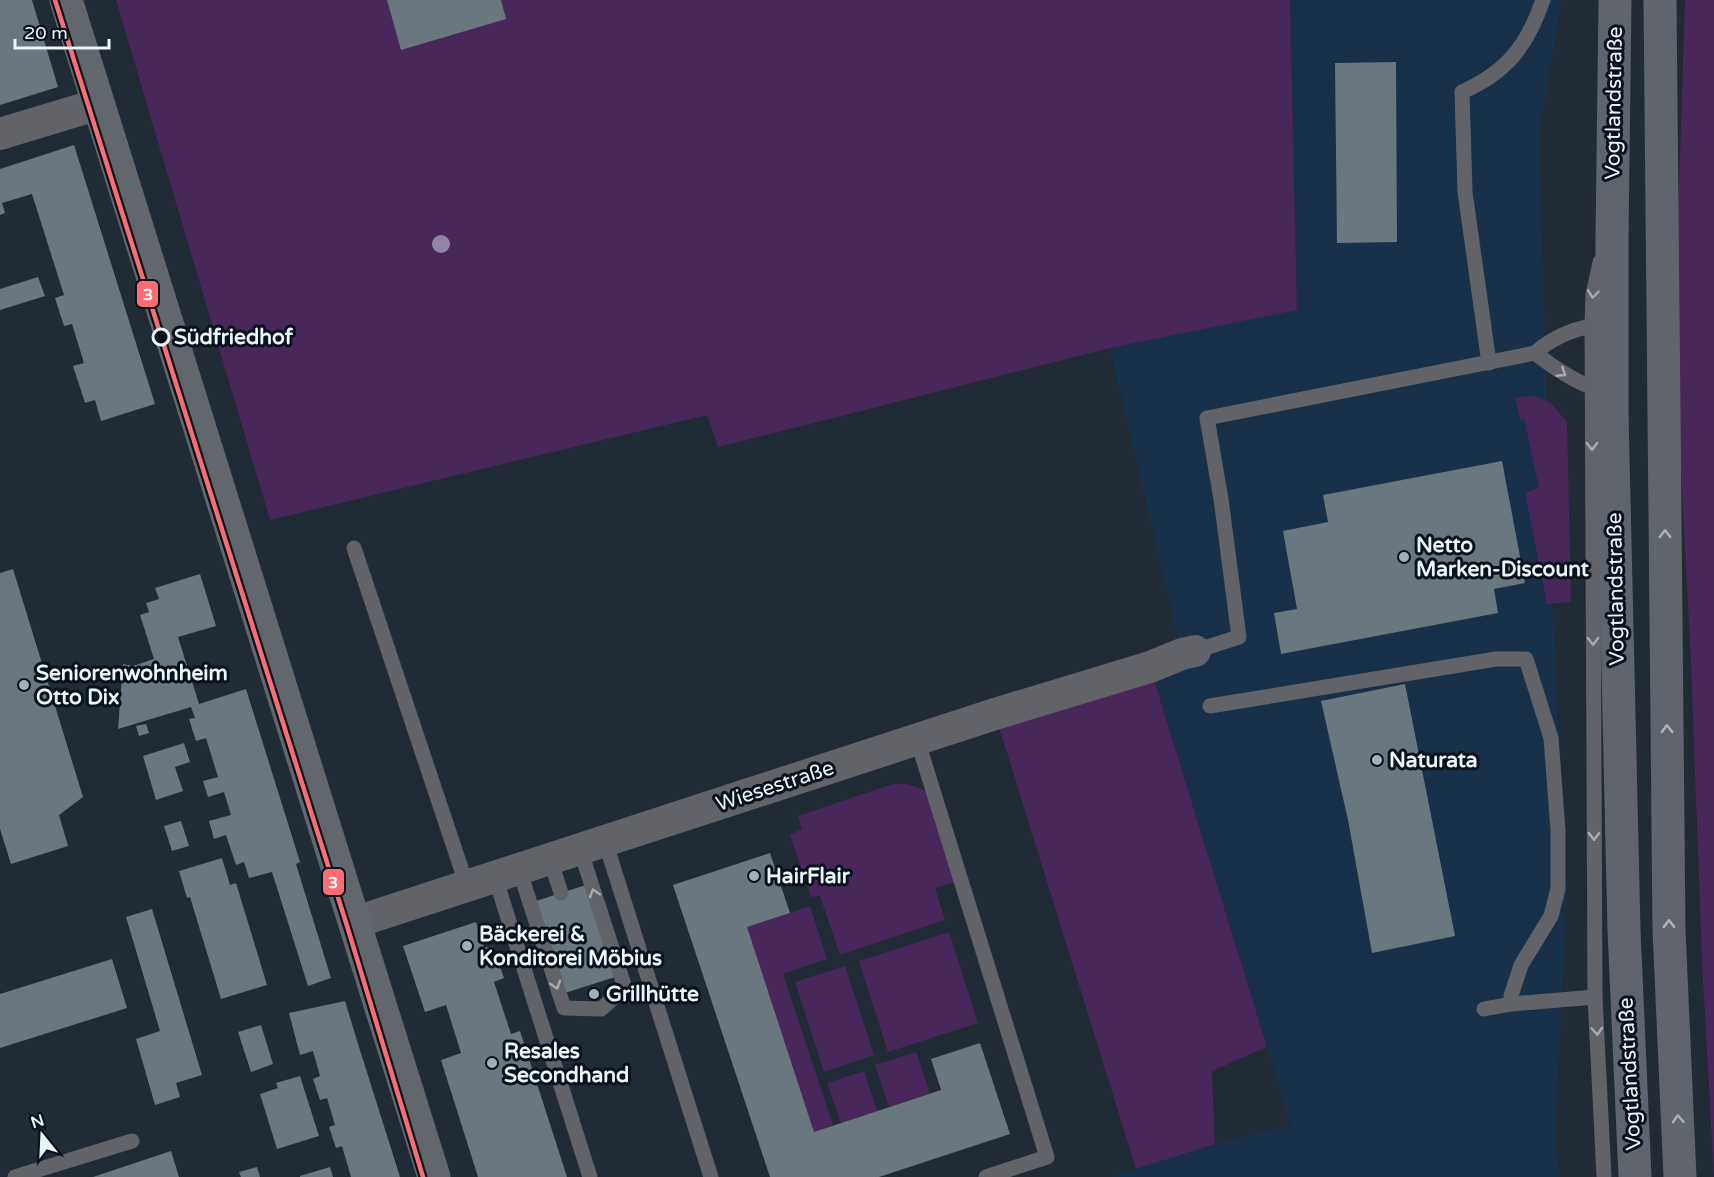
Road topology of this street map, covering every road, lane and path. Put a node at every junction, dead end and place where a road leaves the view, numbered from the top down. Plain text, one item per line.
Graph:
1 (66, 0) edge
2 (1543, 0) edge
3 (1615, 0) edge
4 (1660, 0) edge
5 (99, 104) junction
6 (0, 134) edge
7 (1612, 240) junction
8 (1592, 326) junction
9 (1535, 353) junction
10 (1489, 363) junction
11 (1591, 387) junction
12 (354, 548) dead end
13 (1195, 651) joint
14 (1210, 706) dead end
15 (917, 739) junction
16 (593, 845) junction
17 (550, 859) junction
18 (494, 877) junction
19 (561, 893) dead end
20 (356, 922) junction
21 (1595, 997) junction
22 (1511, 1004) junction
23 (1484, 1009) dead end
24 (132, 1141) dead end
25 (15, 1177) edge
26 (434, 1177) edge
27 (590, 1177) edge
28 (711, 1177) edge
29 (986, 1177) edge
30 (1604, 1177) edge
31 (1635, 1177) edge
32 (1680, 1177) edge

1 - 5 street
2 - 10 lane
3 - 7 main road, Vogtlandstraße
32 -> 4 main road
5 - 6 street
5 - 20 street
7 -> 8 lane
7 - 31 main road, Vogtlandstraße
8 - 9 lane
8 - 11 lane
9 - 10 lane
9 -> 11 lane
10 - 13 lane
11 -> 21 lane
12 - 18 lane
13 - 15 street, Wiesestraße
14 - 22 lane
15 - 16 street, Wiesestraße
15 - 29 lane
16 - 17 street, Wiesestraße
18 -> 16 lane
16 - 28 lane
17 - 18 street, Wiesestraße
17 - 19 lane
18 - 20 street, Wiesestraße
18 - 27 lane
20 - 26 street
21 - 22 lane
21 -> 30 lane
22 - 23 lane
24 - 25 lane

